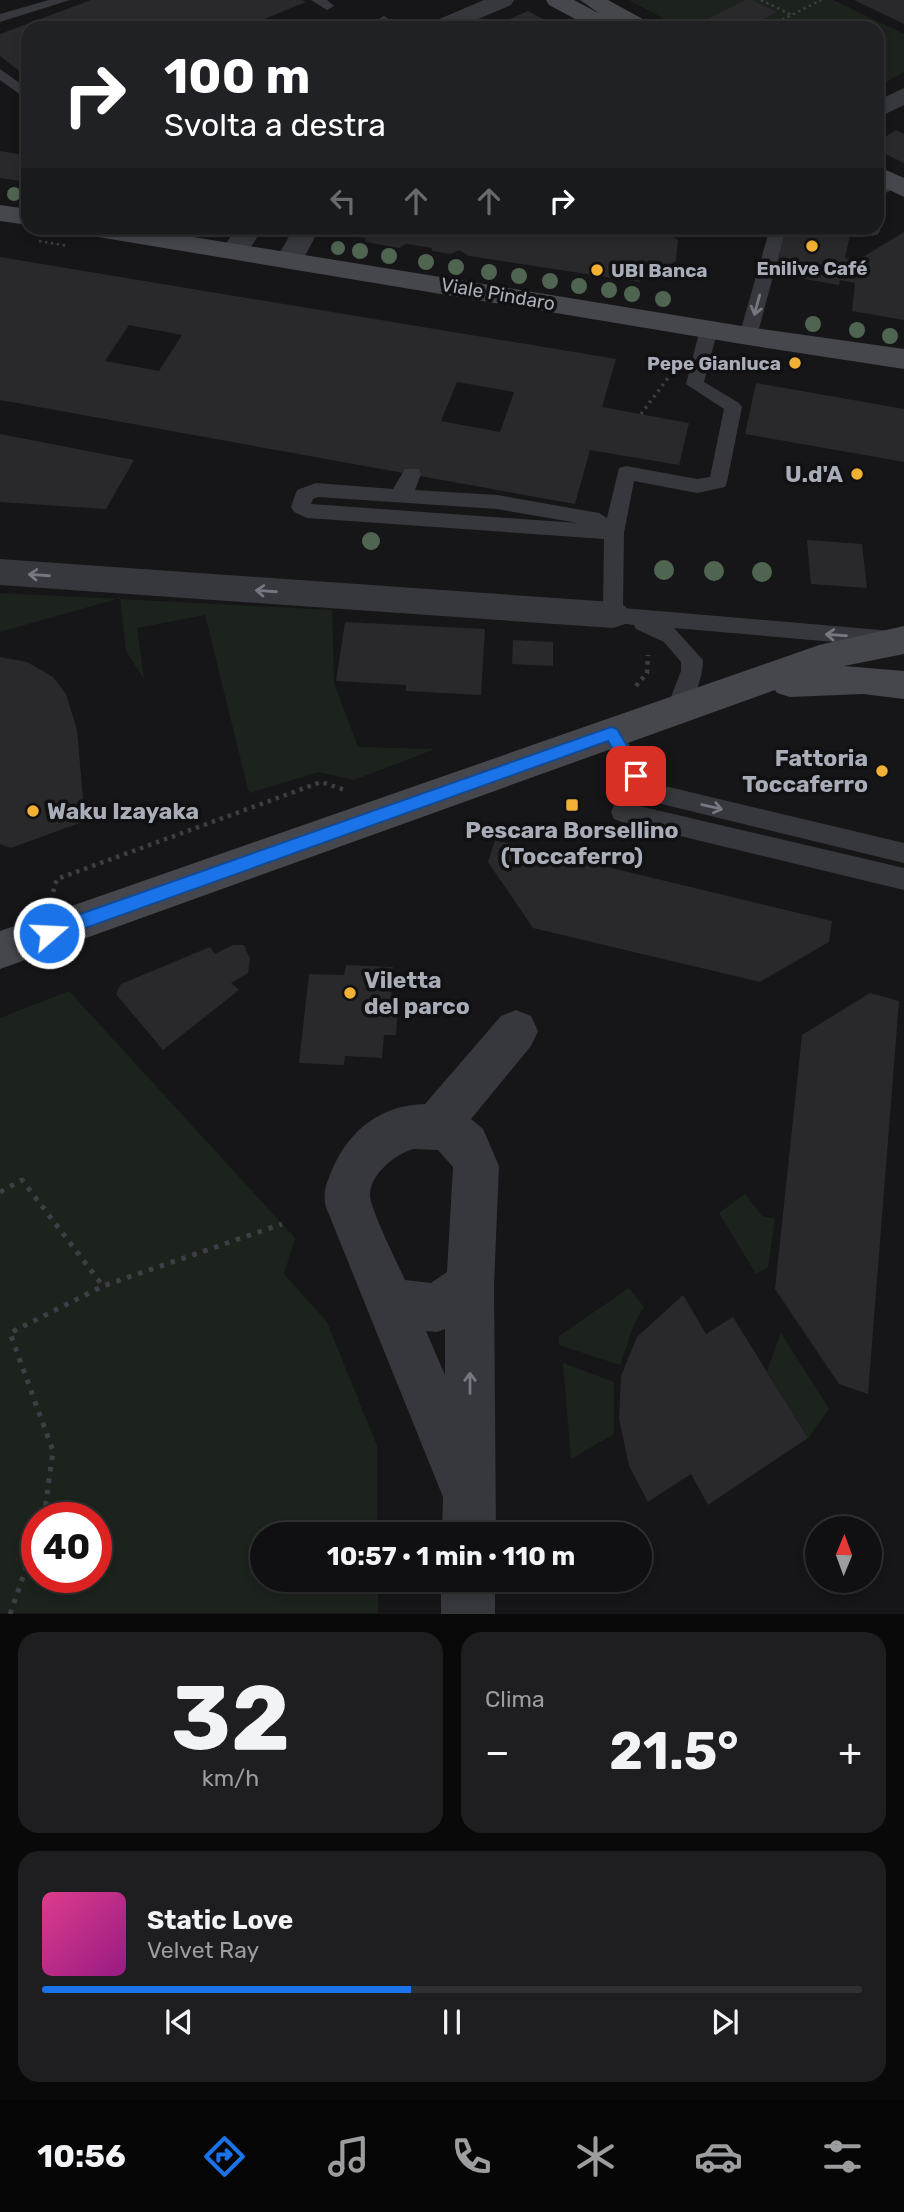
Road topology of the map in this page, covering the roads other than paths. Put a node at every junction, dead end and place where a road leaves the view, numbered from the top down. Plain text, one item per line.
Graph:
1 (63, 0) edge
2 (503, 0) edge
3 (557, 0) edge
4 (591, 0) edge
5 (0, 18) edge
6 (454, 21) edge
7 (596, 21) edge
8 (629, 21) edge
9 (0, 73) edge
10 (21, 90) edge
11 (904, 95) edge
12 (884, 107) edge
13 (0, 213) edge
14 (21, 216) edge
15 (188, 235) edge
16 (303, 235) edge
17 (776, 235) edge
18 (243, 239) edge
19 (290, 259) junction
20 (709, 329) junction
21 (748, 336) junction
22 (904, 359) edge
23 (408, 482) joint
24 (615, 528) junction
25 (0, 572) edge
26 (613, 615) junction
27 (904, 640) edge
28 (904, 685) edge
29 (742, 687) junction
30 (677, 710) junction
31 (611, 733) junction
32 (622, 812) dead end
33 (904, 853) edge
34 (904, 879) edge
35 (0, 950) edge
36 (516, 1031) dead end
37 (435, 1127) junction
38 (470, 1284) junction
39 (390, 1302) junction
40 (470, 1517) edge
41 (468, 1592) edge
42 (467, 1614) edge

1 - 5 lane
2 - 6 street
3 - 7 main road
4 - 8 main road
9 - 10 lane
11 - 12 street
13 - 14 main road
15 - 18 main road, Viale Pindaro
16 - 19 street
17 -> 21 lane
18 - 19 main road, Viale Pindaro
19 - 20 main road, Viale Pindaro
20 - 21 main road, Viale Pindaro
20 - 24 lane
21 - 22 main road, Viale Pindaro
23 - 24 lane
23 - 24 lane
24 - 26 lane
26 -> 25 street
27 -> 26 lane
26 - 30 lane
27 - 29 main road
28 - 29 main road
29 - 30 main road
30 - 31 main road
31 -> 33 lane
31 - 35 main road
32 - 34 lane
36 - 37 street
37 - 38 street
37 - 39 street
38 - 39 street
40 -> 38 street
39 - 40 street
41 - 42 street

